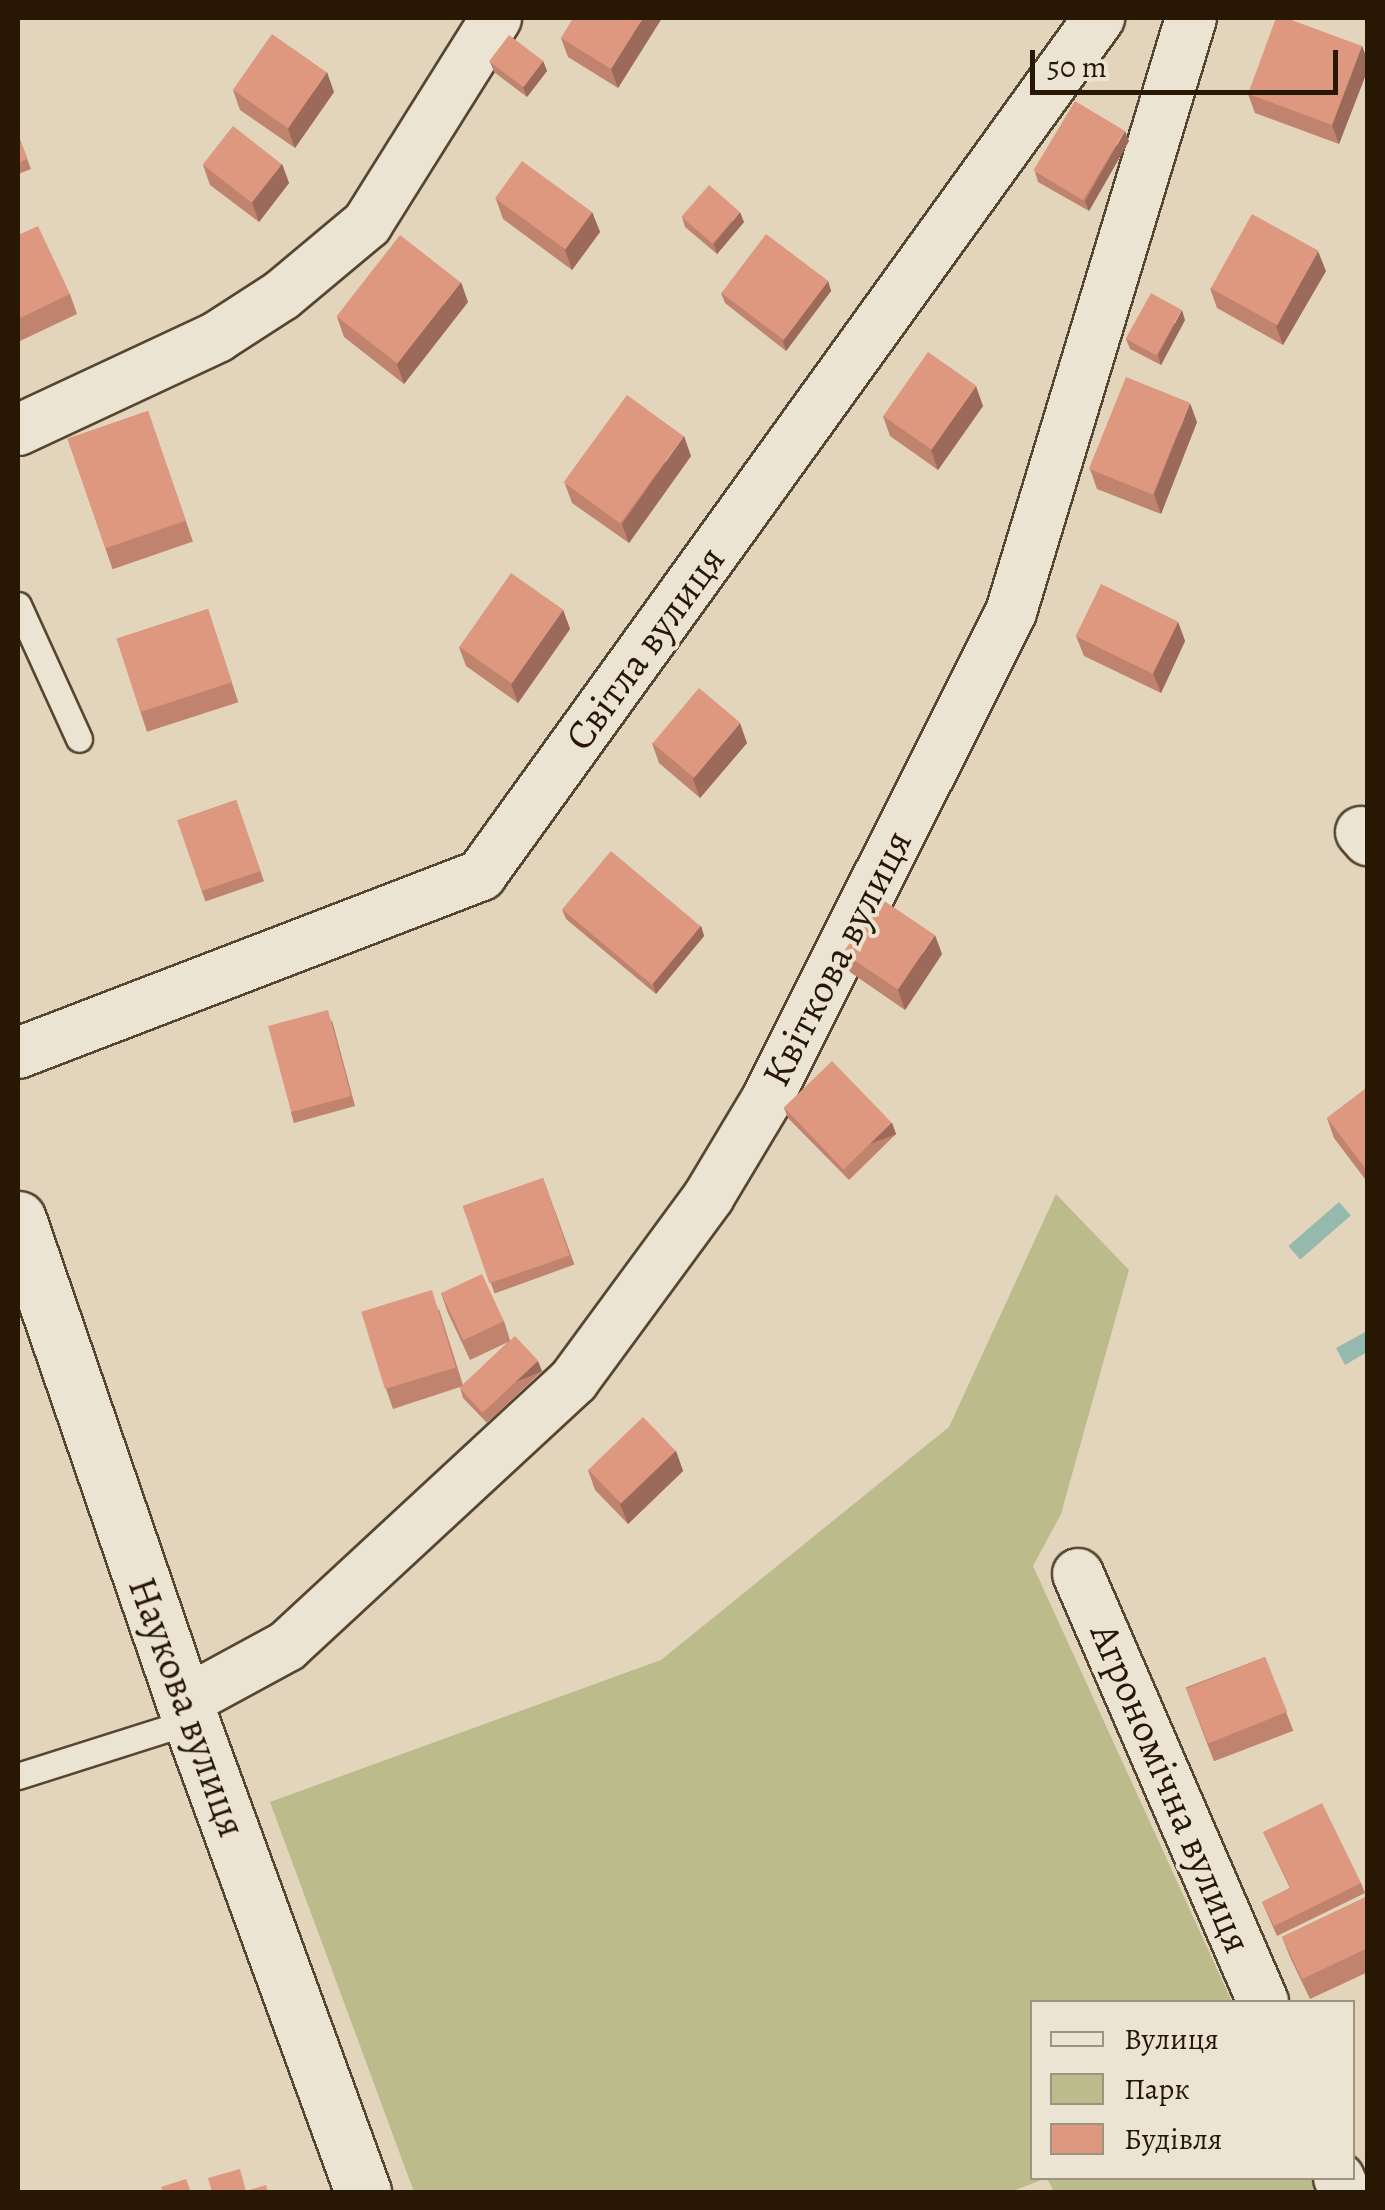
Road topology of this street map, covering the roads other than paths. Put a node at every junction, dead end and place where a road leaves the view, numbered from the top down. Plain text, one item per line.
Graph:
1 (496, 18) edge
2 (1099, 18) edge
3 (1191, 18) edge
4 (18, 430) edge
5 (19, 612) edge
6 (79, 739) dead end
7 (18, 1053) edge
8 (18, 1219) edge
9 (1078, 1574) dead end
10 (187, 1711) junction
11 (18, 1776) edge
12 (1262, 2000) edge
13 (363, 2192) edge

1 - 4 street
2 - 7 street, Світла вулиця
3 - 10 street, Квіткова вулиця
5 - 6 lane
8 - 10 street, Наукова вулиця
9 - 12 street, Агрономічна вулиця
10 - 11 lane
10 - 13 street, Наукова вулиця

